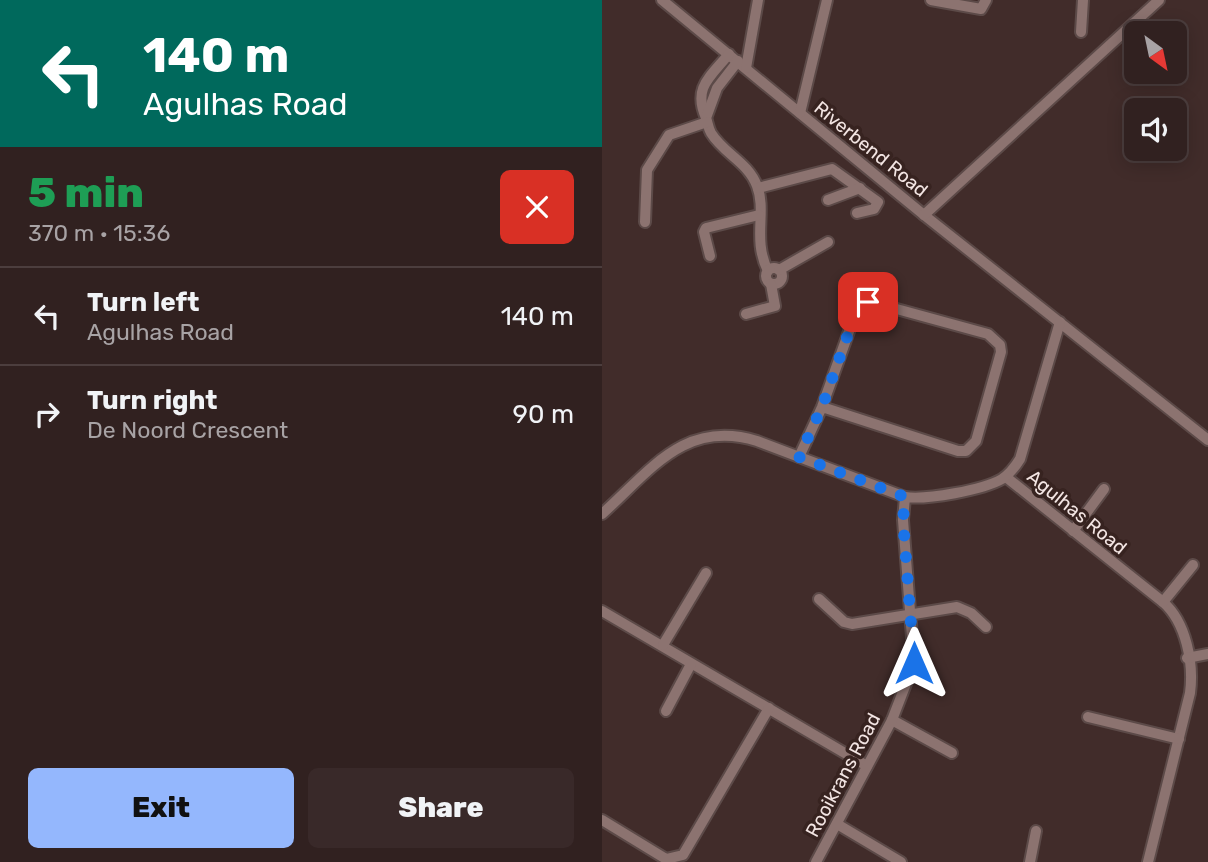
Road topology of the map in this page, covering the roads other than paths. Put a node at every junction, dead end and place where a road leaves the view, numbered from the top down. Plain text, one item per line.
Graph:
1 (662, 0) edge
2 (758, 0) edge
3 (827, 0) edge
4 (931, 0) edge
5 (1083, 0) edge
6 (1159, 0) edge
7 (985, 4) edge
8 (1081, 32) dead end
9 (738, 61) junction
10 (800, 113) junction
11 (706, 120) junction
12 (758, 188) junction
13 (860, 188) junction
14 (828, 200) dead end
15 (858, 212) dead end
16 (759, 215) junction
17 (924, 215) junction
18 (645, 222) dead end
19 (828, 242) dead end
20 (710, 256) dead end
21 (773, 270) junction
22 (746, 314) dead end
23 (1060, 322) junction
24 (822, 407) junction
25 (1208, 440) edge
26 (799, 457) junction
27 (1006, 477) junction
28 (1104, 489) dead end
29 (905, 497) junction
30 (602, 514) edge
31 (1073, 531) junction
32 (1193, 565) dead end
33 (706, 573) dead end
34 (818, 599) dead end
35 (1163, 602) junction
36 (603, 613) edge
37 (913, 613) junction
38 (986, 627) dead end
39 (663, 645) junction
40 (1208, 654) edge
41 (1187, 658) junction
42 (691, 664) junction
43 (769, 708) junction
44 (666, 712) dead end
45 (1088, 717) dead end
46 (892, 720) junction
47 (1179, 739) junction
48 (952, 752) dead end
49 (867, 766) junction
50 (602, 820) edge
51 (836, 824) junction
52 (1036, 831) dead end
53 (816, 862) edge
54 (901, 862) edge
55 (1030, 862) edge
56 (1149, 862) edge

1 - 9 street, Riverbend Road
2 - 9 street
3 - 10 street
4 - 7 street
5 - 8 street
6 - 17 street
9 - 10 street, Riverbend Road
9 - 11 street
10 - 17 street, Riverbend Road
11 - 12 street
11 - 18 street
12 - 13 street
12 - 16 street
13 - 14 street
13 - 15 street
16 - 20 street
16 - 21 street
17 - 23 street, Riverbend Road
19 - 21 street
21 - 22 street
23 - 25 street, Riverbend Road
23 - 27 street
24 - 24 street
24 - 26 street
26 - 29 street, Agulhas Road
26 - 30 street, Agulhas Road
27 - 29 street, Agulhas Road
27 - 31 street, Agulhas Road
28 - 31 street
29 - 37 street, Rooikrans Road
31 - 35 street, Agulhas Road
32 - 35 street
33 - 39 street
34 - 37 street
35 - 41 street, Agulhas Road
36 - 39 street
37 - 38 street
37 - 46 street, Rooikrans Road
39 - 42 street
40 - 41 street
41 - 47 street, Agulhas Road
42 - 43 street
42 - 44 street
43 - 49 street
43 - 50 street
45 - 47 street
46 - 48 street
46 - 49 street, Rooikrans Road
47 - 56 street, Agulhas Road
49 - 51 street, Rooikrans Road
51 - 53 street, Rooikrans Road
51 - 54 street
52 - 55 street

